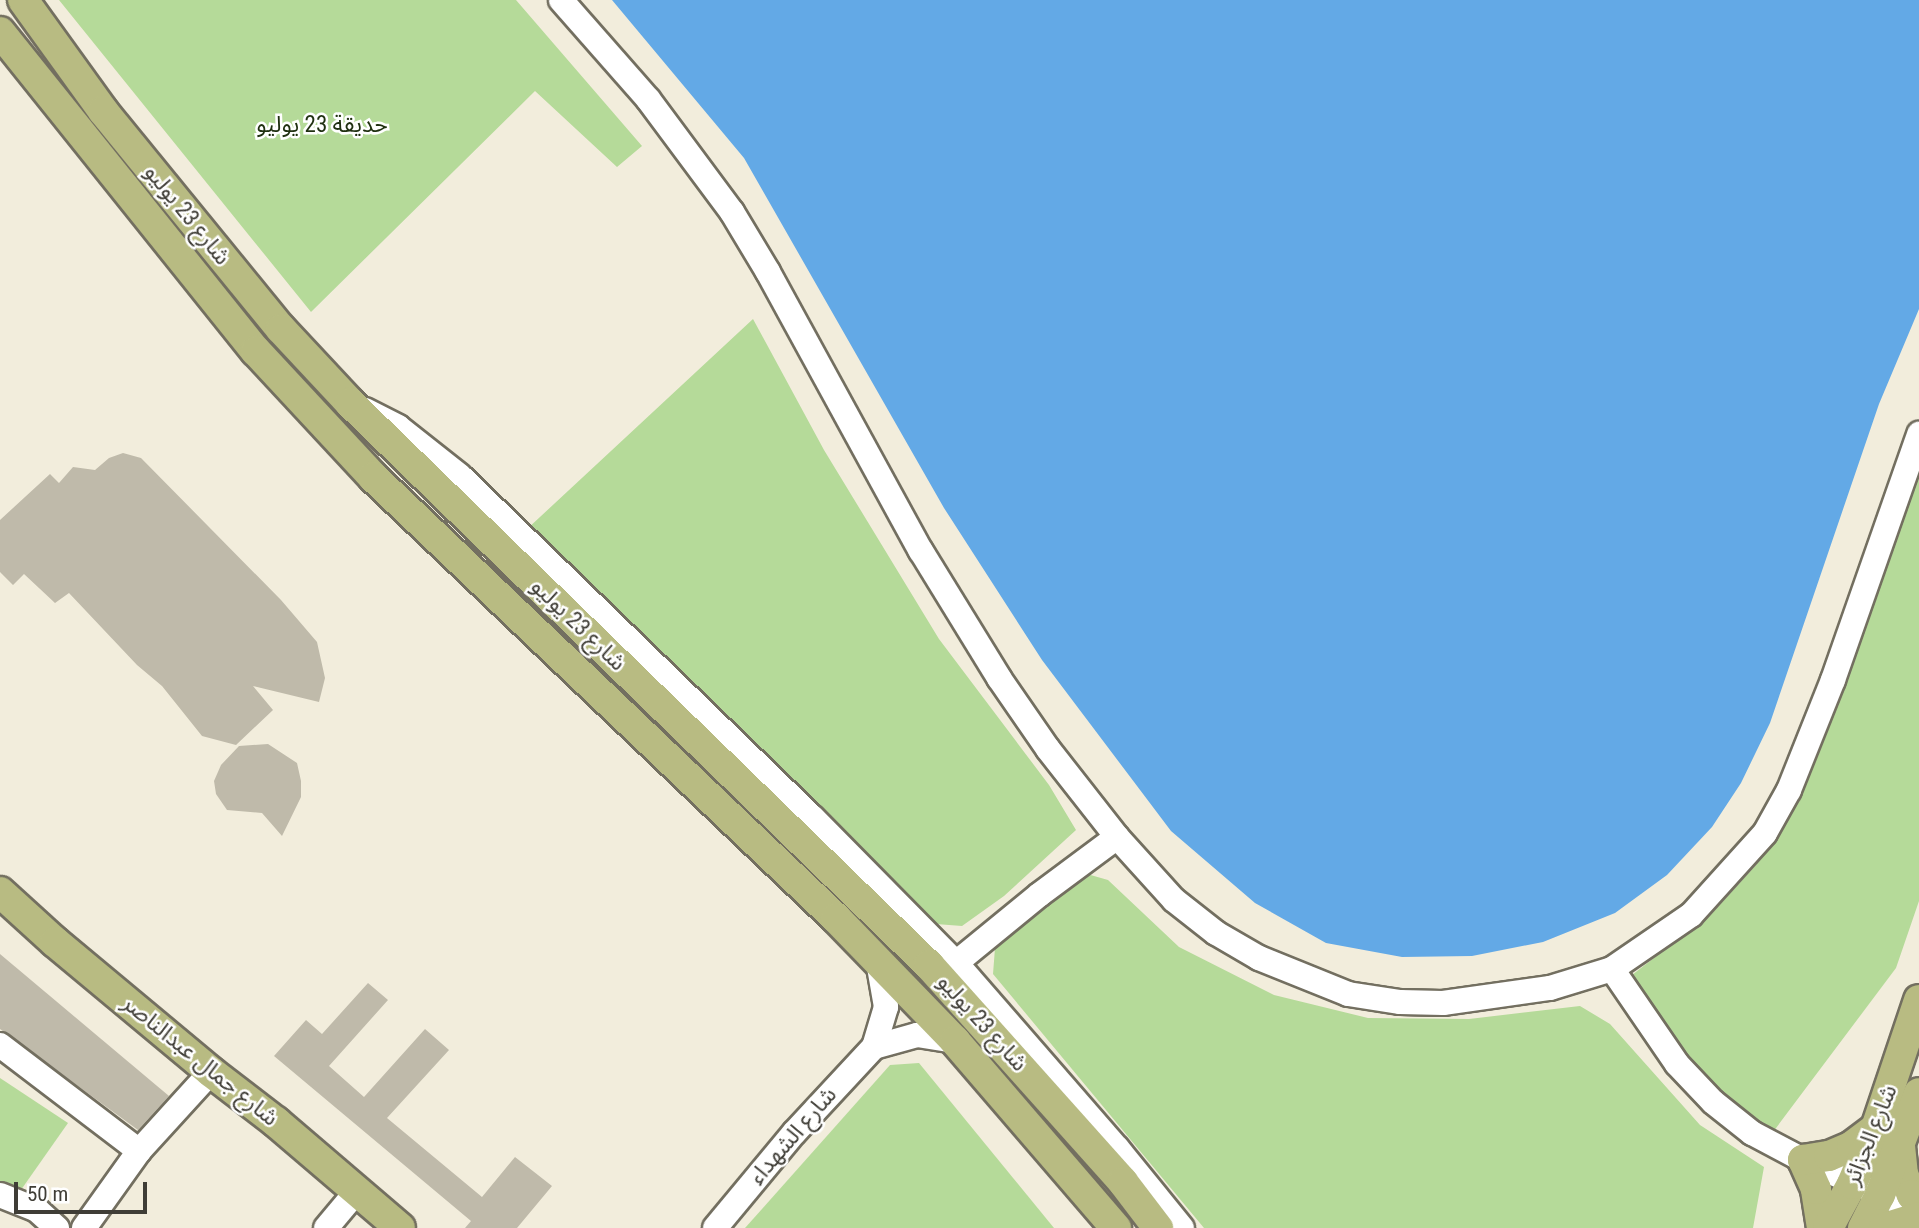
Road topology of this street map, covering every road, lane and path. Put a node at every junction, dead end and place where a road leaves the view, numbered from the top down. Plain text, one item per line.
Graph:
1 (23, 0) edge
2 (561, 0) edge
3 (0, 32) edge
4 (281, 329) junction
5 (256, 351) junction
6 (1919, 434) edge
7 (1117, 837) junction
8 (815, 838) junction
9 (0, 892) edge
10 (878, 961) junction
11 (956, 963) junction
12 (1612, 969) junction
13 (1919, 1000) edge
14 (955, 1041) junction
15 (0, 1045) edge
16 (874, 1046) junction
17 (211, 1072) junction
18 (1919, 1093) edge
19 (1876, 1128) junction
20 (1900, 1146) junction
21 (139, 1151) junction
22 (1803, 1160) junction
23 (1866, 1190) junction
24 (357, 1191) junction
25 (0, 1195) edge
26 (1919, 1203) edge
27 (1919, 1211) edge
28 (1919, 1217) edge
29 (57, 1228) edge
30 (84, 1228) edge
31 (326, 1228) edge
32 (400, 1228) edge
33 (715, 1228) edge
34 (1116, 1228) edge
35 (1158, 1228) edge
36 (1182, 1228) edge
37 (1822, 1228) edge
38 (1828, 1228) edge
39 (1863, 1228) edge
40 (1884, 1228) edge

1 - 4 main road, شارع 23 يوليو
2 - 7 street
3 - 5 main road, شارع 23 يوليو
4 - 5 main road
4 - 8 main road, شارع 23 يوليو
5 - 10 main road, شارع 23 يوليو
6 - 12 street
7 - 11 street
7 - 12 street
8 - 11 street
8 - 35 main road, شارع 23 يوليو
9 - 17 main road, شارع جمال عبدالناصر
10 - 14 main road, شارع 23 يوليو
10 - 16 street, شارع الشهداء
11 - 36 street
12 - 22 street
13 - 19 main road, شارع الجزائر
14 - 16 street
14 - 34 main road, شارع 23 يوليو
15 - 21 street
16 - 33 street, شارع الشهداء
17 - 21 street
17 - 24 main road, شارع جمال عبدالناصر
18 - 20 main road, شارع الجزائر
19 - 22 main road
19 - 23 main road, شارع الجزائر
20 - 23 main road, شارع الجزائر
20 - 26 main road
21 - 30 street
22 - 23 street
22 - 37 main road
23 - 27 street
23 - 38 main road, شارع الجزائر
23 - 39 main road, شارع الجزائر
24 - 31 street
24 - 32 main road, شارع جمال عبدالناصر
25 - 29 street
28 - 40 main road

